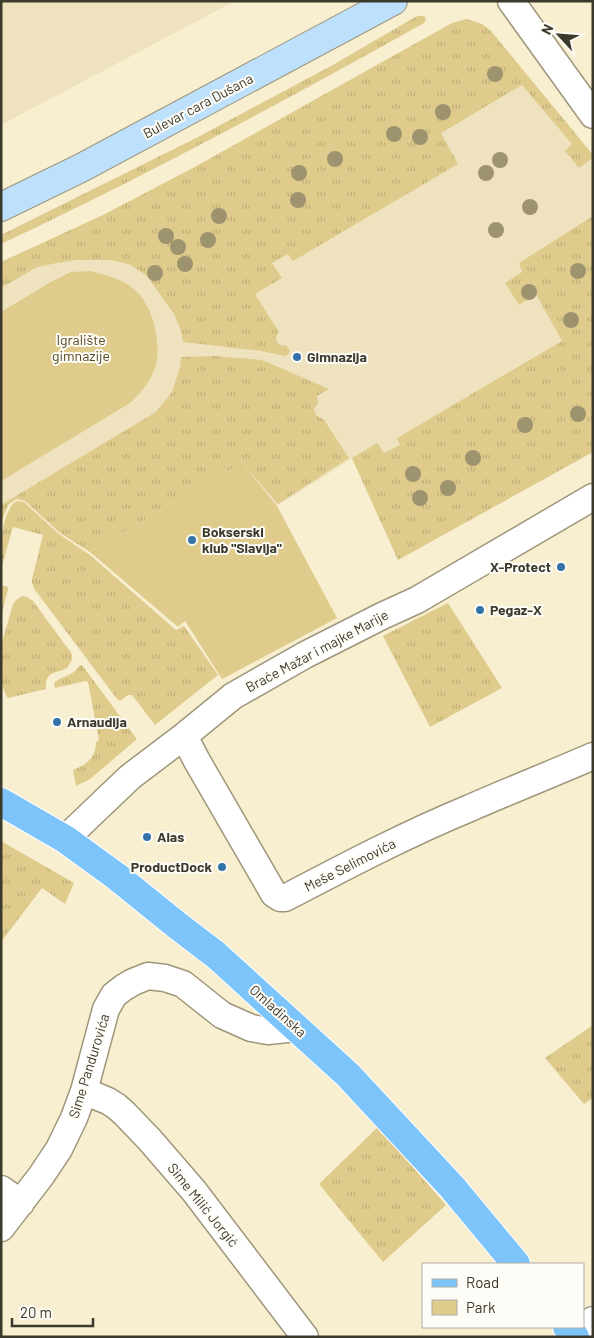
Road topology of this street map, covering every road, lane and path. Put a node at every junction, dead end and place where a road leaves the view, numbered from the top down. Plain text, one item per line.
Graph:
1 (393, 1) edge
2 (511, 1) edge
3 (593, 116) edge
4 (1, 206) edge
5 (593, 497) edge
6 (184, 736) junction
7 (593, 756) edge
8 (1, 802) edge
9 (65, 839) junction
10 (296, 1028) junction
11 (84, 1091) junction
12 (11, 1196) edge
13 (1, 1228) edge
14 (515, 1263) edge
15 (305, 1337) edge

1 - 4 main road, Bulevar cara Dušana
2 - 3 street
5 - 6 street, Braće Mažar i majke Marije
6 - 7 street, Meše Selimovića
6 - 9 street, Braće Mažar i majke Marije
8 - 9 main road, Omladinska
9 - 10 main road, Omladinska
10 - 11 street, Sime Pandurovića
10 - 14 main road, Omladinska
11 - 12 street, Sime Pandurovića
11 - 15 street, Sime Milić Jorgić
12 - 13 street, Sime Pandurovića

